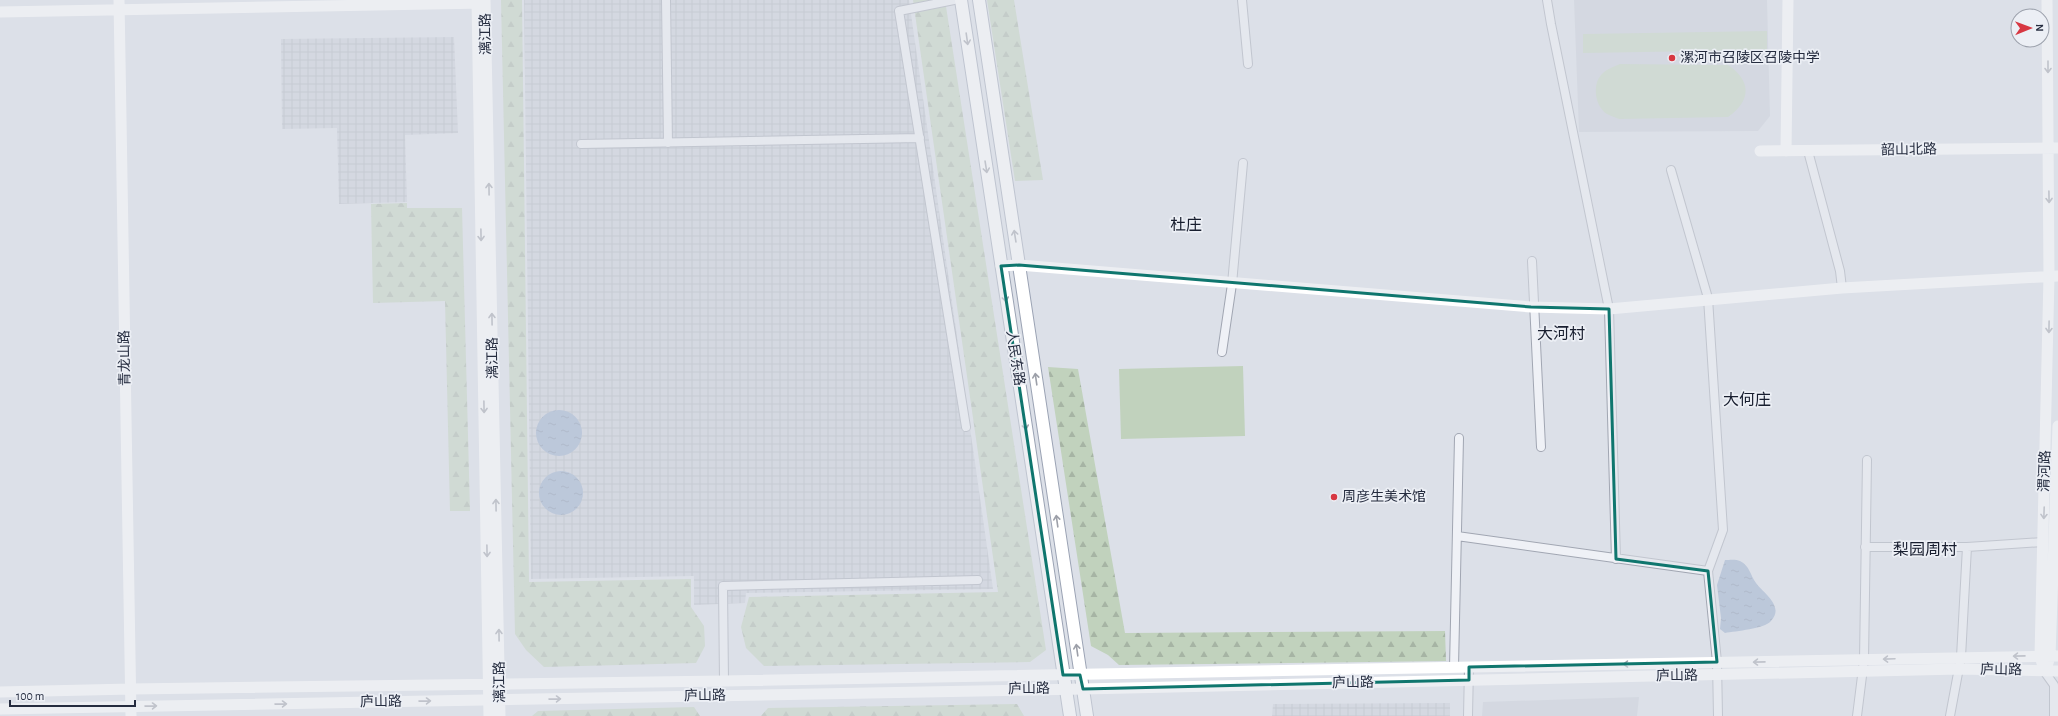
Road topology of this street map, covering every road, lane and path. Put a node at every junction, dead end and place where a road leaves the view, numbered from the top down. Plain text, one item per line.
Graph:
1 (666, 0) edge
2 (954, 0) edge
3 (961, 0) edge
4 (979, 0) edge
5 (1242, 0) edge
6 (1547, 0) edge
7 (1788, 0) edge
8 (2047, 0) edge
9 (481, 2) edge
10 (119, 5) edge
11 (0, 12) edge
12 (1248, 64) dead end
13 (920, 138) junction
14 (668, 143) junction
15 (581, 144) dead end
16 (2053, 148) edge
17 (1760, 151) dead end
18 (1786, 151) junction
19 (1808, 151) junction
20 (1243, 163) dead end
21 (1671, 170) dead end
22 (1532, 261) dead end
23 (1019, 265) junction
24 (1001, 266) junction
25 (2054, 277) edge
26 (1232, 284) junction
27 (1842, 288) junction
28 (1708, 298) junction
29 (1534, 308) junction
30 (1609, 309) junction
31 (1222, 352) dead end
32 (2058, 426) edge
33 (966, 427) dead end
34 (1459, 438) dead end
35 (1541, 447) dead end
36 (1866, 460) dead end
37 (1457, 536) junction
38 (2043, 542) junction
39 (1967, 546) junction
40 (1865, 547) junction
41 (1616, 559) junction
42 (1708, 571) junction
43 (978, 580) dead end
44 (2049, 656) edge
45 (1961, 657) junction
46 (1864, 660) junction
47 (1717, 662) junction
48 (1454, 667) junction
49 (1469, 667) junction
50 (1959, 669) junction
51 (2044, 671) junction
52 (2058, 671) edge
53 (1863, 672) junction
54 (1063, 675) junction
55 (1080, 675) junction
56 (1716, 675) junction
57 (1469, 680) junction
58 (724, 682) junction
59 (495, 685) junction
60 (131, 689) junction
61 (1066, 689) junction
62 (1083, 689) junction
63 (0, 692) edge
64 (724, 695) junction
65 (495, 700) junction
66 (0, 709) edge
67 (131, 711) edge
68 (489, 716) edge
69 (500, 716) edge
70 (1070, 716) edge
71 (1087, 716) edge
72 (1468, 716) edge
73 (1718, 716) edge
74 (1857, 716) edge
75 (1950, 716) edge
76 (2054, 716) edge

1 - 14 street
2 - 13 street
3 -> 24 main road, 人民东路
23 -> 4 main road, 人民东路
5 - 12 street
6 - 30 street
7 - 18 street
8 -> 16 street, 渭河路
9 - 10 street
9 - 59 street, 漓江路
10 - 11 street
10 - 60 street, 青龙山路
13 - 14 street
13 - 33 street
14 - 15 street
16 - 19 street, 韶山北路
16 -> 25 street, 渭河路
17 - 18 street, 韶山北路
18 - 19 street, 韶山北路
19 - 27 street
20 - 26 street
21 - 28 street
22 - 29 street
23 - 24 street
23 - 26 street
55 -> 23 main road, 人民东路
24 -> 54 main road, 人民东路
25 - 27 street
25 -> 38 street, 渭河路
26 - 29 street
26 - 31 street
27 - 28 street
28 - 30 street
28 - 42 street
29 - 30 street
29 - 35 street
30 - 41 street
32 - 44 street, 渭河路
34 - 37 street
36 - 40 street
37 - 41 street
37 - 48 street
38 - 39 street
38 - 44 street, 渭河路
39 - 40 street
39 - 45 street
40 - 46 street
41 - 42 street
42 - 47 street
43 - 58 street
44 -> 45 street, 庐山路
44 - 51 street, 渭河路
45 -> 46 street, 庐山路
45 - 50 street
46 -> 47 street, 庐山路
46 - 53 street
47 -> 49 street, 庐山路
47 - 56 street
48 - 49 street, 庐山路
48 - 55 street, 庐山路
49 - 57 street
50 - 51 street, 庐山路
50 - 53 street, 庐山路
50 - 75 street
51 - 52 street, 庐山路
51 - 76 street
53 - 56 street, 庐山路
53 - 74 street
54 - 55 street, 庐山路
54 - 58 street, 庐山路
54 - 61 main road, 人民东路
55 - 62 main road, 人民东路
56 - 57 street, 庐山路
56 - 73 street
57 - 62 street, 庐山路
57 - 72 street
58 - 59 street, 庐山路
58 - 64 street
59 - 60 street, 庐山路
59 - 65 street, 漓江路
60 - 63 street, 庐山路
60 - 67 street, 青龙山路
61 - 62 street, 庐山路
61 - 64 street, 庐山路
61 - 70 main road, 人民东路
62 - 71 main road, 人民东路
65 -> 64 street, 庐山路
67 -> 65 street, 庐山路
65 - 68 street, 漓江路
65 - 69 street, 漓江路
66 - 67 street, 庐山路

